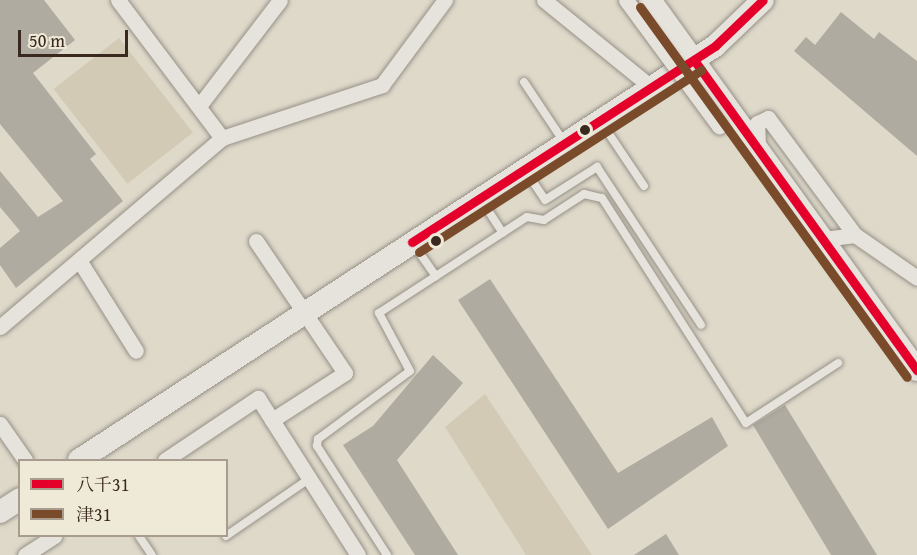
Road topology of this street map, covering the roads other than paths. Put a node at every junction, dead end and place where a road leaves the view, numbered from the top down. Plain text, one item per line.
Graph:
1 (280, 0) edge
2 (445, 0) edge
3 (544, 0) edge
4 (626, 0) edge
5 (650, 0) edge
6 (763, 0) edge
7 (119, 1) edge
8 (694, 60) junction
9 (524, 82) dead end
10 (651, 87) junction
11 (199, 106) junction
12 (600, 121) junction
13 (719, 126) dead end
14 (222, 138) junction
15 (565, 143) junction
16 (758, 150) junction
17 (525, 169) junction
18 (644, 186) dead end
19 (480, 198) junction
20 (503, 232) junction
21 (855, 235) junction
22 (823, 239) junction
23 (256, 241) dead end
24 (412, 243) junction
25 (79, 260) junction
26 (436, 276) junction
27 (917, 278) edge
28 (306, 312) junction
29 (701, 325) dead end
30 (0, 327) edge
31 (136, 351) dead end
32 (838, 363) dead end
33 (917, 370) edge
34 (272, 420) junction
35 (0, 424) edge
36 (24, 459) edge
37 (81, 459) edge
38 (172, 459) edge
39 (309, 479) junction
40 (18, 500) edge
41 (0, 512) edge
42 (228, 535) edge
43 (52, 537) edge
44 (140, 537) edge
45 (25, 555) edge
46 (152, 555) edge
47 (358, 555) edge
48 (387, 555) edge

1 - 11 street
2 - 14 street
3 - 10 street
4 - 13 street, bridge
5 - 8 street
6 - 8 street
7 - 11 street
8 - 10 street
8 - 16 street
9 - 15 lane
10 - 12 street
11 - 14 street
12 - 15 street
12 - 18 lane
14 - 25 street
15 - 17 street
16 - 21 street
16 - 22 street
17 - 19 street
17 - 29 lane
19 - 20 lane
19 - 24 street
20 - 26 lane
20 - 32 lane
21 - 22 street
21 - 27 street
22 - 33 street
23 - 28 street
24 - 26 lane
24 - 28 street
25 - 30 street
25 - 31 street
26 - 48 lane
28 - 34 street
28 - 37 street
34 - 38 street
34 - 39 street
35 - 36 street
39 - 42 lane
39 - 47 street
40 - 41 street
43 - 45 street
44 - 46 lane

